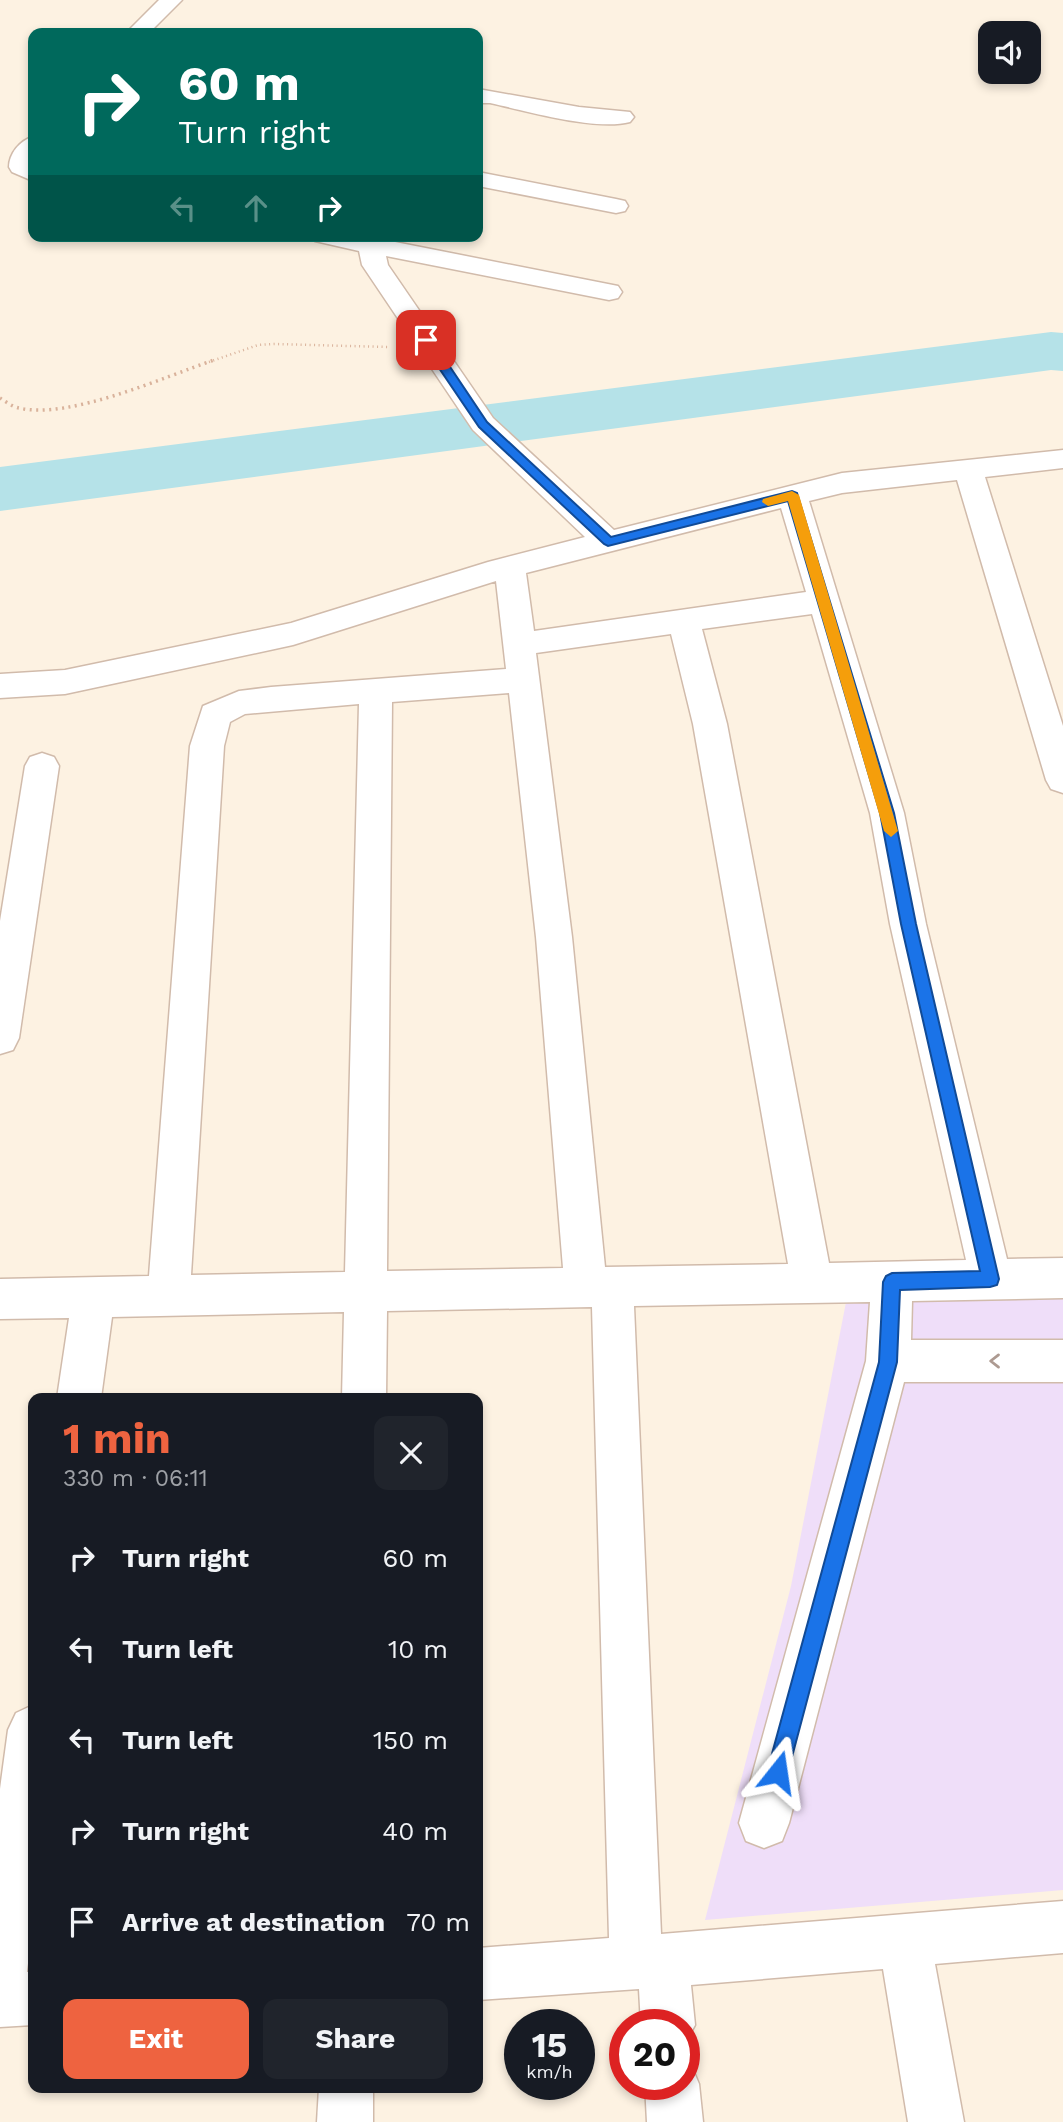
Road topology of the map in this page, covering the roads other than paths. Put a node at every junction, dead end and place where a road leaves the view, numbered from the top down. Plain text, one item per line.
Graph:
1 (171, 0) edge
2 (142, 28) edge
3 (483, 96) edge
4 (622, 117) dead end
5 (28, 150) edge
6 (28, 171) edge
7 (483, 179) edge
8 (616, 206) dead end
9 (373, 242) edge
10 (378, 242) edge
11 (609, 292) dead end
12 (1063, 459) edge
13 (968, 469) junction
14 (792, 495) junction
15 (608, 541) junction
16 (510, 566) junction
17 (823, 601) junction
18 (684, 621) junction
19 (520, 644) junction
20 (524, 680) junction
21 (0, 686) edge
22 (376, 691) junction
23 (42, 766) dead end
24 (1063, 780) edge
25 (0, 1038) edge
26 (1063, 1278) edge
27 (990, 1279) junction
28 (892, 1282) junction
29 (812, 1283) junction
30 (599, 1287) junction
31 (365, 1292) junction
32 (169, 1296) junction
33 (93, 1297) junction
34 (0, 1299) edge
35 (1063, 1361) edge
36 (888, 1362) junction
37 (80, 1393) edge
38 (364, 1393) edge
39 (28, 1767) edge
40 (764, 1823) dead end
41 (1063, 1927) edge
42 (904, 1940) junction
43 (650, 1961) junction
44 (0, 1973) edge
45 (483, 1974) edge
46 (28, 1998) edge
47 (0, 2000) edge
48 (664, 2009) edge
49 (346, 2093) edge
50 (673, 2100) edge
51 (345, 2122) edge
52 (675, 2122) edge
53 (936, 2122) edge

1 - 2 street
3 - 4 street
5 - 6 street
7 - 8 street
9 - 15 street
10 - 11 street
12 - 13 street
13 - 14 street
13 - 24 street
14 - 15 street
14 - 17 street
15 - 16 street
16 - 19 street
16 - 21 street
17 - 18 street
17 - 27 street
18 - 19 street
18 - 29 street
19 - 20 street
20 - 22 street
20 - 30 street
22 - 31 street
22 - 32 street
23 - 25 street
26 - 27 street
27 - 28 street
28 - 29 street
28 - 36 street
29 - 30 street
30 - 31 street
30 - 43 street
31 - 32 street
31 - 38 street
32 - 33 street
33 - 34 street
33 - 37 street
35 -> 36 street
36 - 40 street
39 - 44 street
41 - 42 street
42 - 43 street
42 - 53 street
43 - 45 street
43 - 48 street
46 - 47 street
49 - 51 street
50 - 52 street

